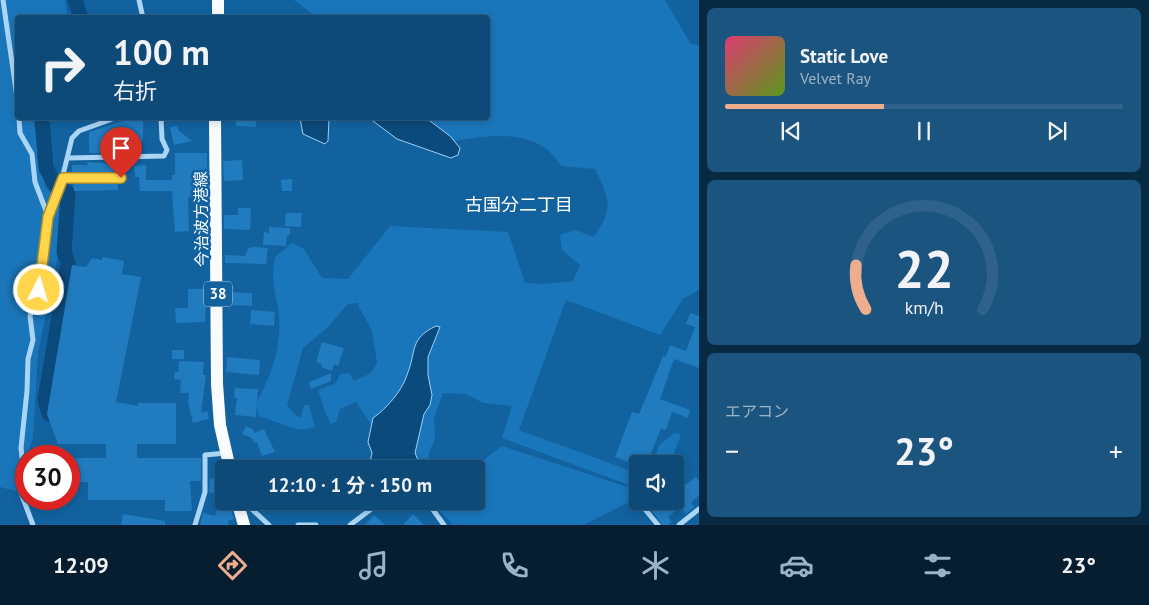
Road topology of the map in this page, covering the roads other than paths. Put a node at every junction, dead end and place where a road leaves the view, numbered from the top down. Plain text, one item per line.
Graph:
1 (3, 0) edge
2 (139, 0) edge
3 (218, 0) edge
4 (142, 15) edge
5 (218, 15) edge
6 (15, 83) edge
7 (19, 120) edge
8 (109, 120) edge
9 (161, 120) edge
10 (215, 120) edge
11 (68, 158) junction
12 (63, 178) junction
13 (121, 178) dead end
14 (48, 217) junction
15 (226, 452) junction
16 (228, 460) edge
17 (699, 509) edge
18 (240, 510) edge
19 (253, 510) edge
20 (646, 510) edge
21 (33, 525) edge
22 (195, 525) edge
23 (244, 525) edge
24 (270, 525) edge
25 (298, 525) edge
26 (316, 525) edge
27 (350, 525) edge
28 (444, 525) edge
29 (658, 525) edge
30 (679, 525) edge

1 - 6 street
2 - 4 street
3 - 5 main road
7 - 14 street
8 - 11 street
9 - 11 street
10 - 15 main road, 今治波方港線 / 38
11 - 12 street
12 - 13 street
12 - 14 street
14 - 21 street
15 - 16 main road, 今治波方港線 / 38
15 - 22 street
17 - 30 street
18 - 23 main road
19 - 24 street
20 - 29 street
25 - 26 street
27 - 28 street

